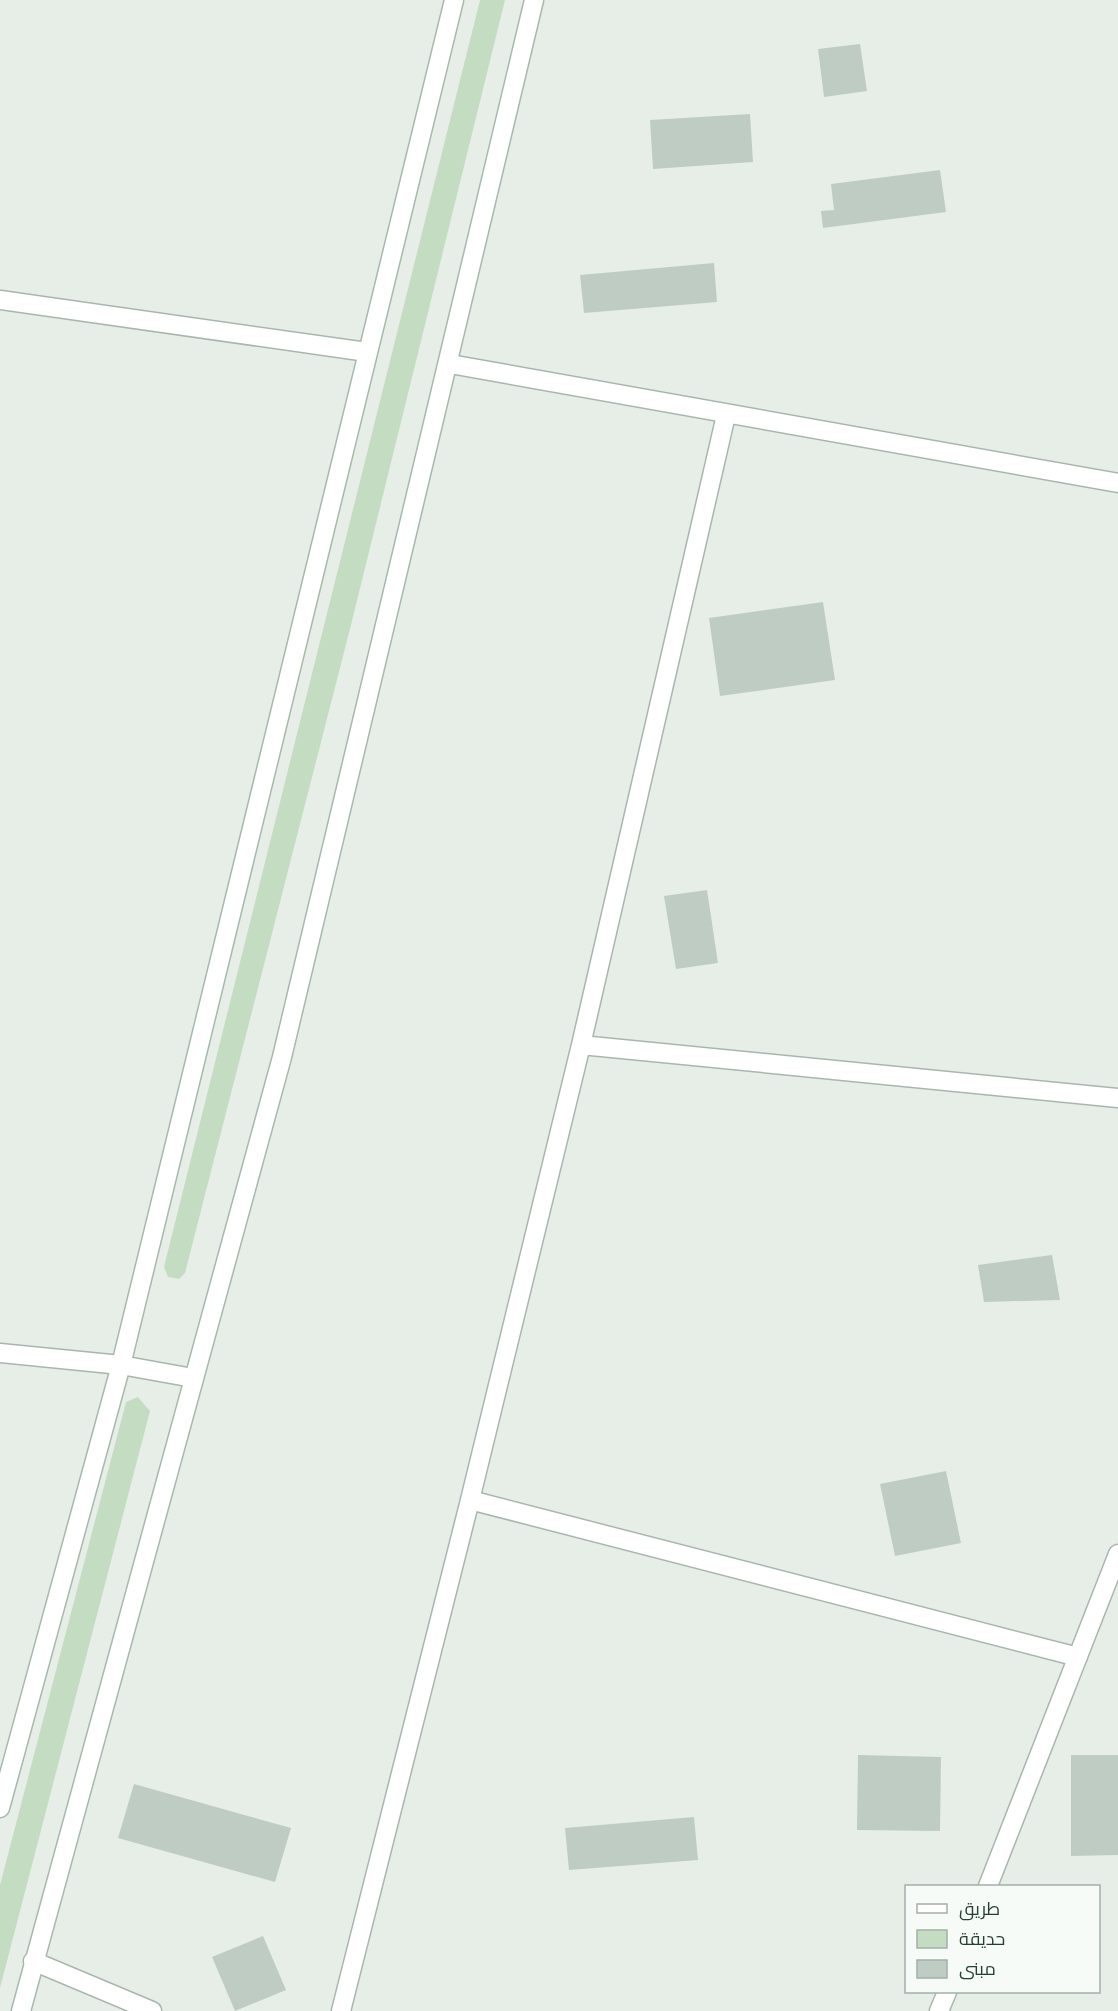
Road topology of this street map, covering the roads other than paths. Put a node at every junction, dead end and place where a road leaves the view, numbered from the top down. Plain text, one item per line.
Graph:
1 (454, 0) edge
2 (534, 0) edge
3 (0, 300) edge
4 (367, 352) junction
5 (450, 364) junction
6 (726, 415) junction
7 (1118, 483) edge
8 (581, 1045) junction
9 (1118, 1098) edge
10 (0, 1353) edge
11 (121, 1365) junction
12 (193, 1377) junction
13 (470, 1500) junction
14 (1118, 1554) edge
15 (1078, 1657) junction
16 (0, 1808) edge
17 (989, 1885) edge
18 (33, 1961) junction
19 (947, 1993) edge
20 (21, 2011) edge
21 (152, 2011) edge
22 (341, 2011) edge
23 (939, 2011) edge

1 - 4 street
2 - 5 street
3 - 4 street
4 - 11 street
5 - 6 street
5 - 12 street
6 - 7 street
6 - 8 street
8 - 9 street
8 - 13 street
10 - 11 street
11 - 12 street
11 - 16 street
12 - 18 street
13 - 15 street
13 - 22 street
14 - 15 street
15 - 17 street
18 - 20 street
18 - 21 street
19 - 23 street

